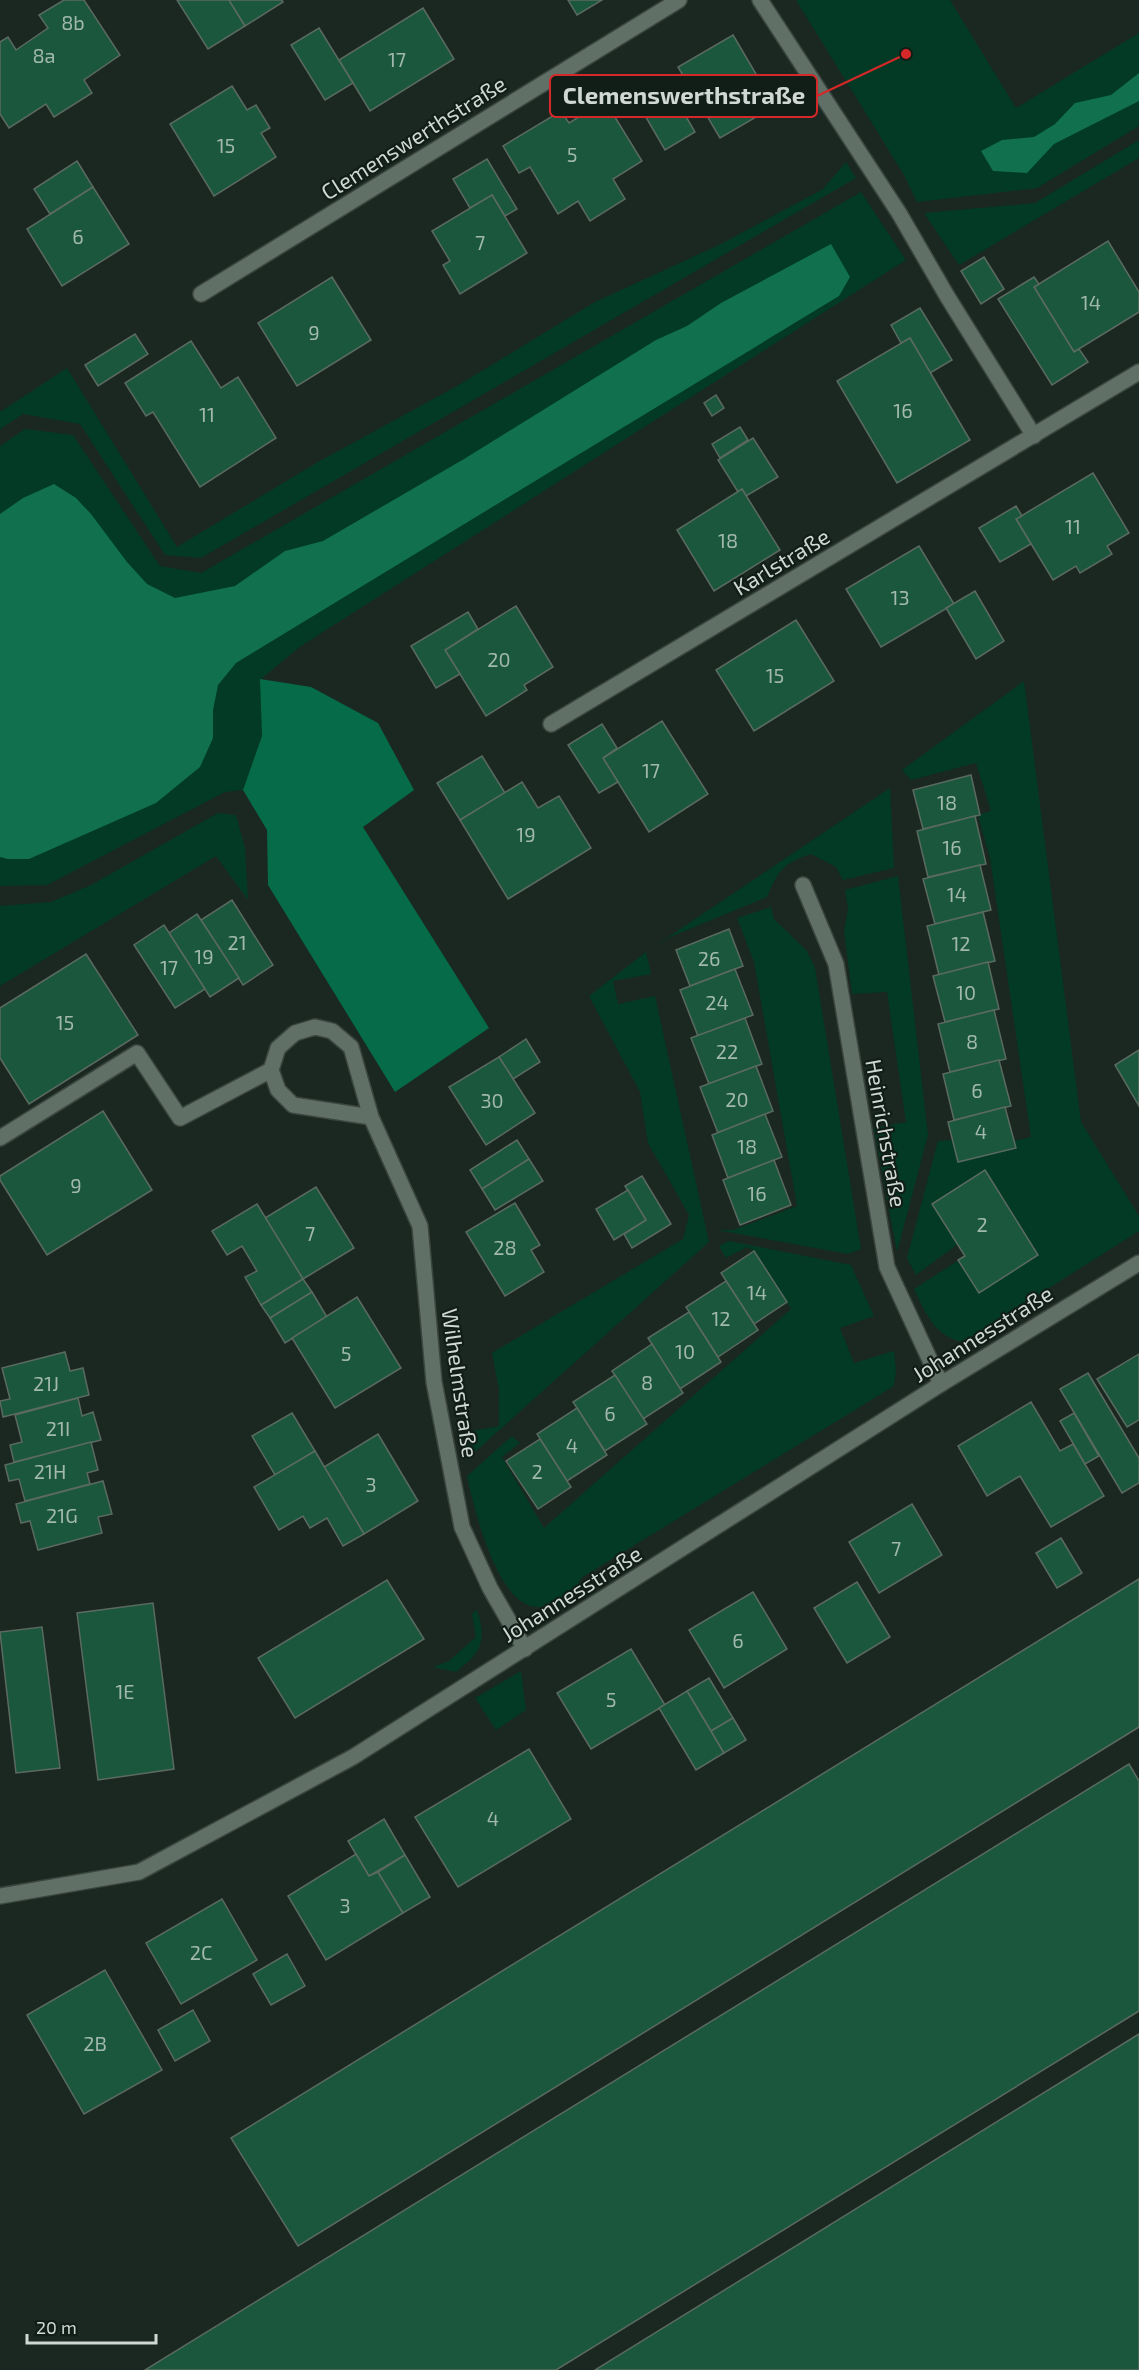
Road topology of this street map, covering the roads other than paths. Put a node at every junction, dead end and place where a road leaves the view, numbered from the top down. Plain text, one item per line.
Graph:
1 (678, 0) edge
2 (760, 0) edge
3 (201, 294) dead end
4 (1139, 372) edge
5 (1034, 436) junction
6 (551, 724) dead end
7 (803, 885) dead end
8 (271, 1070) junction
9 (371, 1117) junction
10 (0, 1138) edge
11 (1139, 1263) edge
12 (941, 1384) junction
13 (525, 1649) junction
14 (0, 1896) edge

1 - 3 street, Clemenswerthstraße
2 - 5 street
4 - 5 street, Karlstraße
5 - 6 street, Karlstraße
7 - 12 street, Heinrichstraße
8 - 9 street
8 - 9 street, Wilhelmstraße
8 - 10 street
9 - 13 street, Wilhelmstraße
11 - 12 street, Johannesstraße
12 - 13 street, Johannesstraße
13 - 14 street, Johannesstraße

